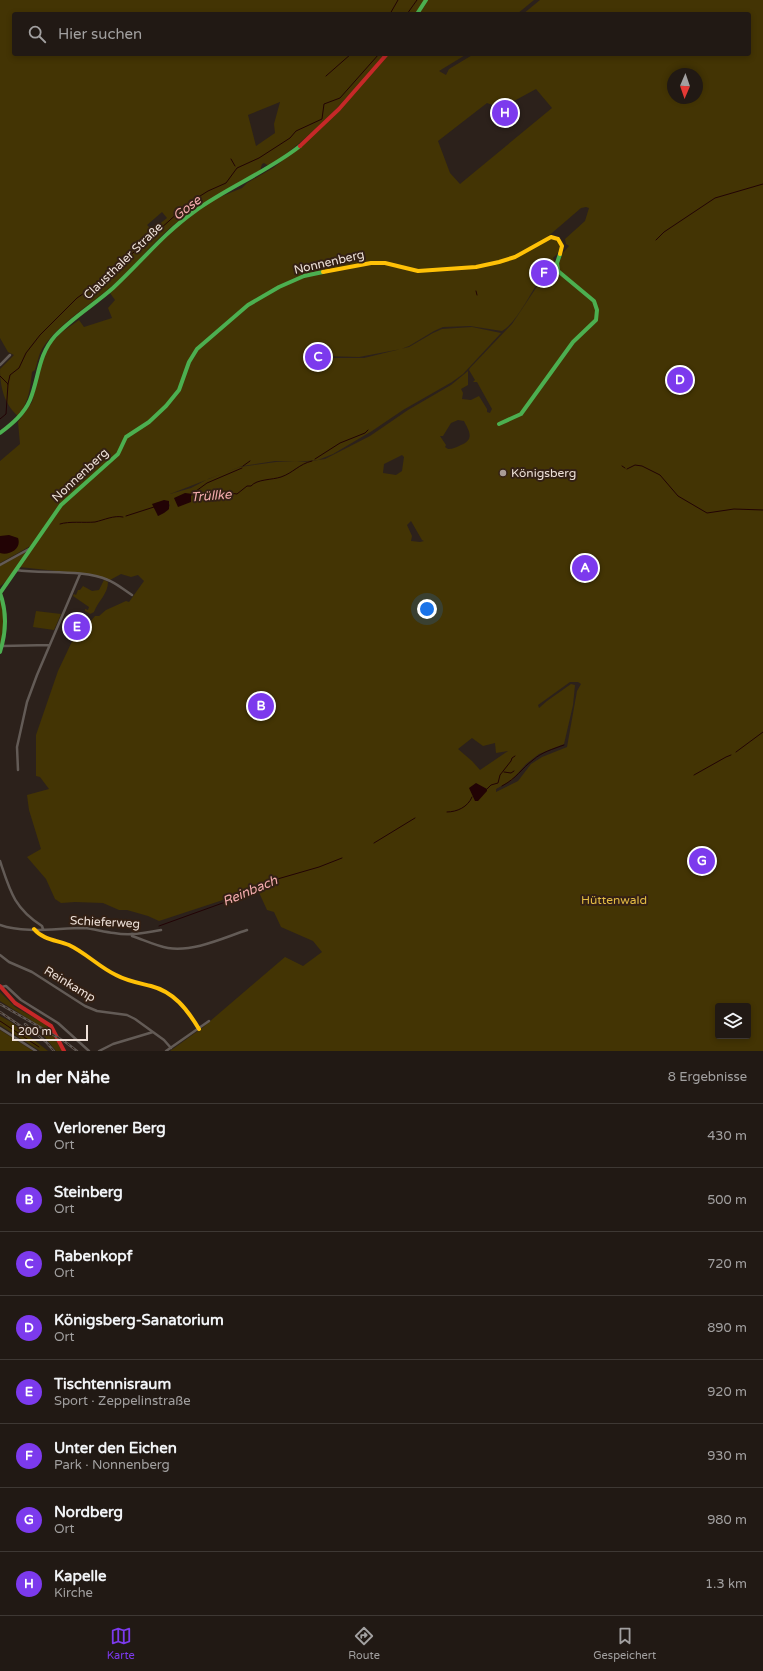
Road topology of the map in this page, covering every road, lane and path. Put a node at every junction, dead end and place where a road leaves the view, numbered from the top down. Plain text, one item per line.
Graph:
1 (426, 0) edge
2 (418, 12) edge
3 (385, 56) edge
4 (10, 354) dead end
5 (0, 365) edge
6 (499, 424) dead end
7 (0, 433) edge
8 (33, 547) junction
9 (0, 565) edge
10 (16, 570) junction
11 (80, 574) junction
12 (0, 593) edge
13 (132, 595) dead end
14 (50, 645) junction
15 (1, 646) edge
16 (0, 652) edge
17 (18, 770) dead end
18 (0, 861) edge
19 (0, 925) edge
20 (34, 929) junction
21 (43, 929) junction
22 (161, 930) dead end
23 (247, 930) dead end
24 (132, 934) junction
25 (0, 955) edge
26 (0, 985) edge
27 (209, 1021) dead end
28 (0, 1028) edge
29 (199, 1029) junction
30 (153, 1032) junction
31 (171, 1048) junction
32 (36, 1051) edge
33 (64, 1051) edge
34 (89, 1051) edge
35 (99, 1051) edge
36 (166, 1051) edge

1 - 2 street
3 - 7 street, Clausthaler Straße
4 - 5 street
6 - 8 street, Nonnenberg
8 - 9 street, Nonnenberg
8 - 10 street
10 - 11 street
10 - 12 street
11 - 13 street
11 - 14 street
12 - 15 street
14 - 15 street
14 - 17 street
15 - 16 street
18 - 21 street
19 - 20 street, Schieferweg
20 - 21 street, Schieferweg
20 - 29 street
21 - 24 street, Schieferweg
22 - 24 street, Schieferweg
23 - 24 street
25 - 30 street, Reinkamp
26 - 33 street
26 - 34 street
27 - 29 street
28 - 32 street
29 - 31 street
30 - 31 street, Reinkamp
30 - 35 street
31 - 36 street

